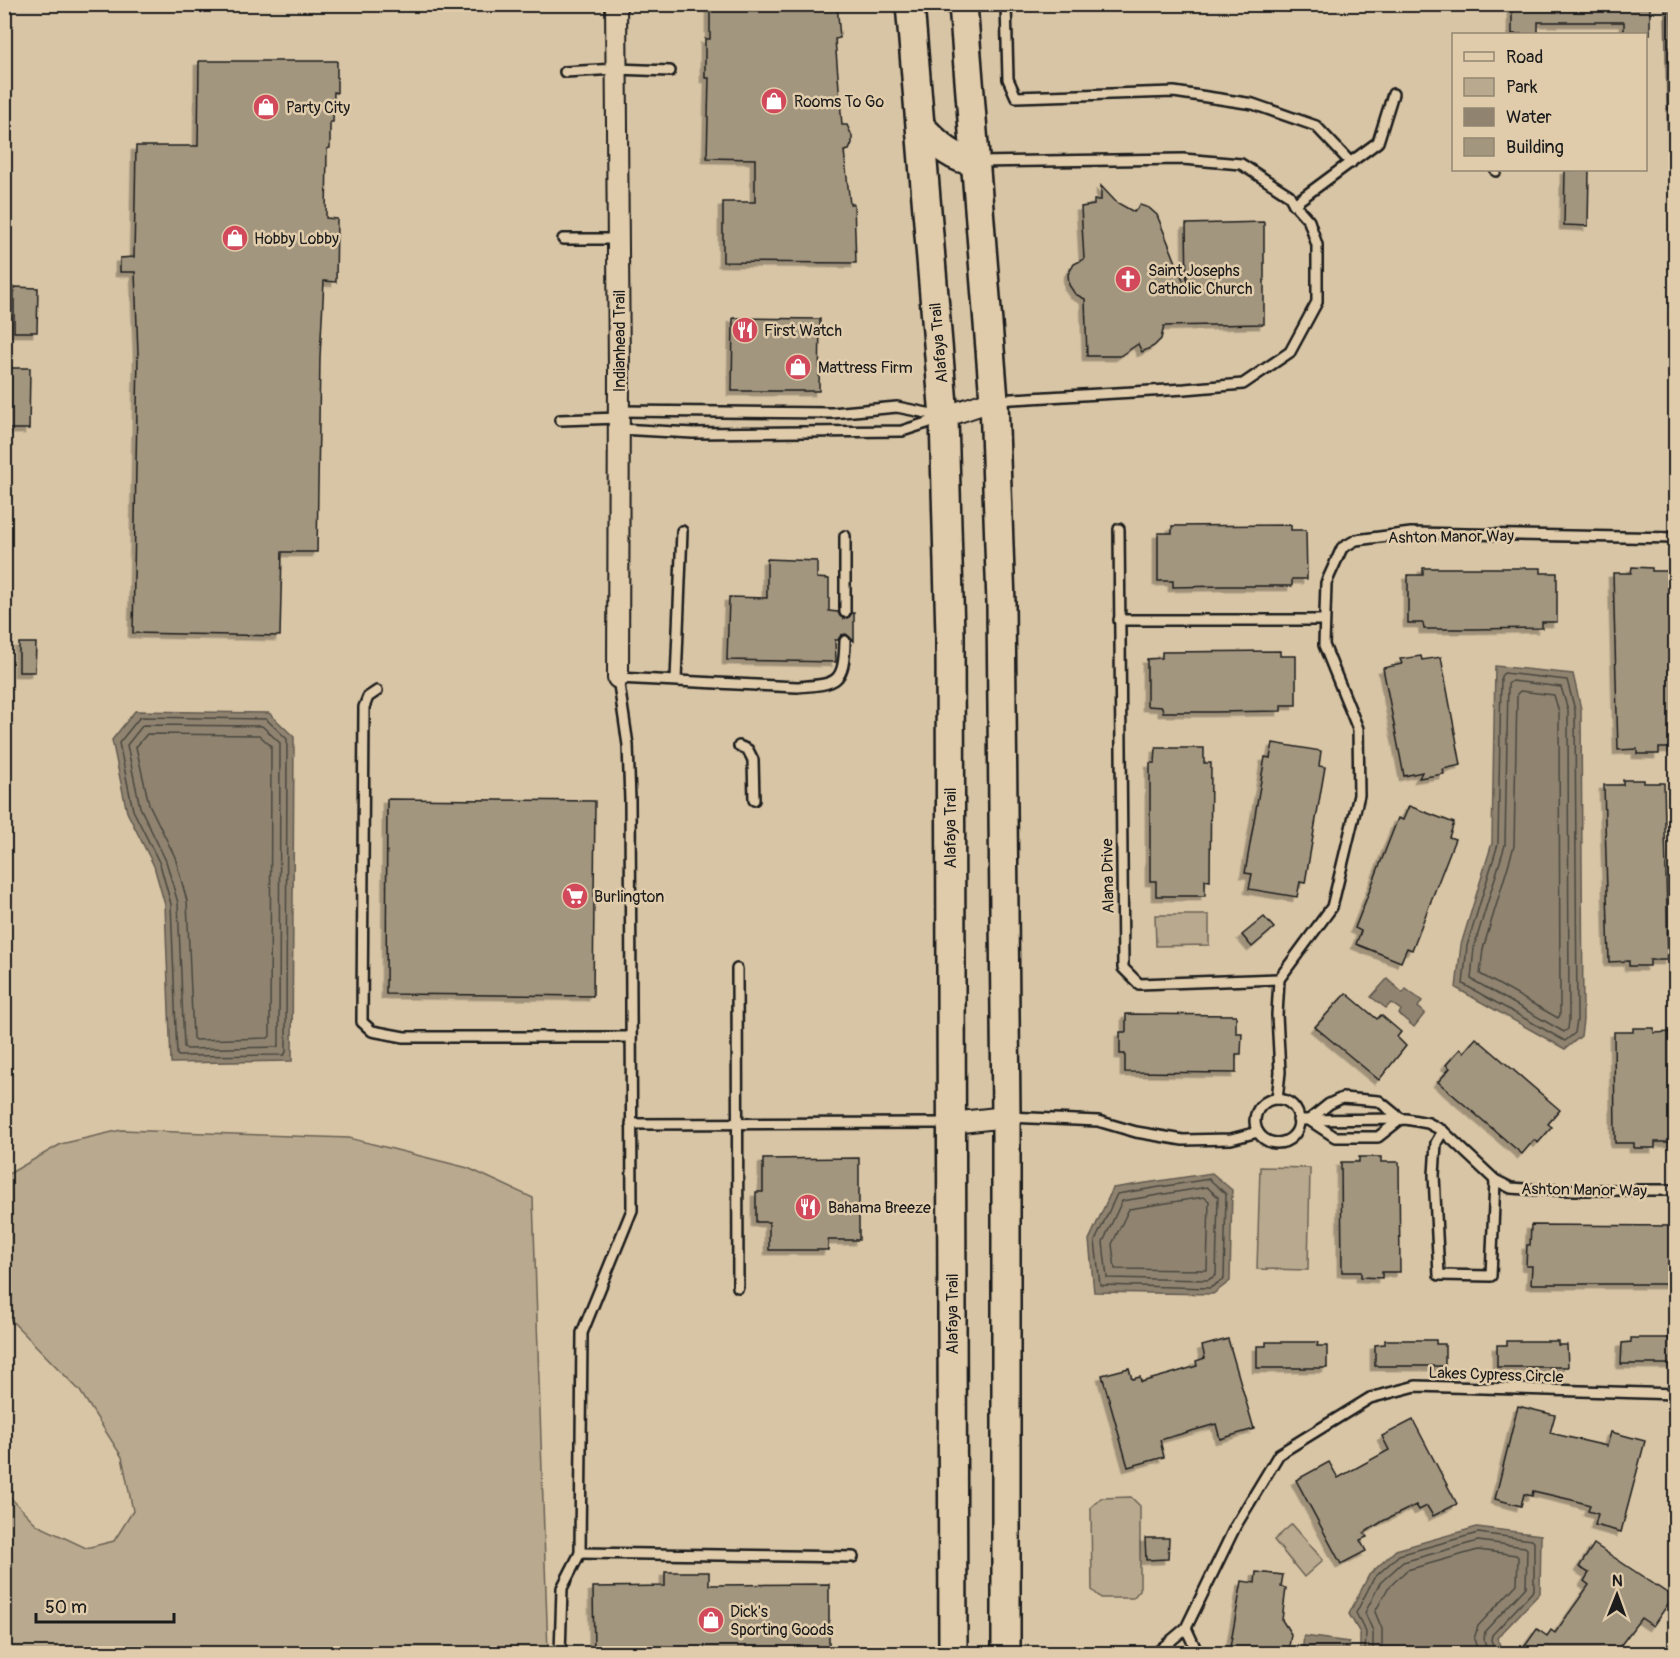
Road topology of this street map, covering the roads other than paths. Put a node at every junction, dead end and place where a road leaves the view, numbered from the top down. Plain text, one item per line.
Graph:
1 (616, 4) edge
2 (910, 4) edge
3 (963, 4) edge
4 (1006, 4) edge
5 (616, 69) junction
6 (670, 71) dead end
7 (565, 72) dead end
8 (1393, 94) dead end
9 (921, 127) junction
10 (976, 162) junction
11 (1351, 163) junction
12 (1294, 204) junction
13 (563, 239) dead end
14 (618, 239) junction
15 (994, 400) junction
16 (944, 417) junction
17 (619, 419) junction
18 (560, 420) dead end
19 (1119, 529) dead end
20 (682, 531) dead end
21 (845, 536) dead end
22 (1676, 537) edge
23 (845, 612) dead end
24 (1119, 620) junction
25 (1324, 620) junction
26 (845, 641) dead end
27 (618, 678) junction
28 (676, 680) junction
29 (377, 691) dead end
30 (739, 746) dead end
31 (754, 800) dead end
32 (737, 969) dead end
33 (1279, 979) junction
34 (631, 1037) junction
35 (1277, 1099) junction
36 (1006, 1117) junction
37 (1309, 1119) junction
38 (1401, 1119) junction
39 (1298, 1120) junction
40 (952, 1123) junction
41 (631, 1124) junction
42 (738, 1124) junction
43 (1443, 1131) junction
44 (1258, 1132) junction
45 (1495, 1180) junction
46 (1676, 1190) edge
47 (738, 1287) dead end
48 (1676, 1394) edge
49 (580, 1553) junction
50 (853, 1557) dead end
51 (1186, 1628) junction
52 (560, 1653) edge
53 (953, 1653) edge
54 (1006, 1653) edge
55 (1155, 1653) edge
56 (1198, 1653) edge

1 - 5 street, Indianhead Trail
2 - 9 main road, Alafaya Trail
3 - 10 main road
4 - 11 lane
5 - 6 lane
5 - 7 lane
5 - 14 street, Indianhead Trail
8 - 11 lane
9 - 10 main road
9 - 16 main road, Alafaya Trail
10 - 12 lane
10 - 15 main road
11 - 12 lane
12 - 15 lane
13 - 14 lane
14 - 17 street, Indianhead Trail
15 - 16 street
15 - 36 main road
16 - 17 lane
16 - 17 lane
16 - 40 main road, Alafaya Trail
17 - 18 lane
17 - 27 street, Indianhead Trail
19 - 24 lane, Alana Drive
20 - 28 lane
21 - 23 lane
22 - 25 lane, Ashton Manor Way
24 - 25 lane
24 - 33 lane, Alana Drive
25 - 33 lane, Ashton Manor Way
26 - 28 lane
27 - 28 lane
27 - 34 lane
29 - 34 lane
30 - 31 lane
32 - 42 lane
33 - 35 lane
34 - 41 lane
35 - 39 lane
35 - 44 lane
36 - 40 street
36 - 44 lane
36 - 54 main road
37 - 38 lane, Ashton Manor Way
37 - 38 lane
37 - 38 lane
37 - 39 lane, Ashton Manor Way
38 - 43 lane, Ashton Manor Way
39 - 44 lane
40 - 42 lane
40 - 53 main road, Alafaya Trail
41 - 42 lane
41 - 49 lane
42 - 47 lane
43 - 45 lane, Ashton Manor Way
43 - 45 lane
45 - 46 lane, Ashton Manor Way
48 - 51 lane, Lakes Cypress Circle
49 - 50 lane
49 - 52 lane
51 - 55 lane, Lakes Cypress Circle
51 - 56 lane

